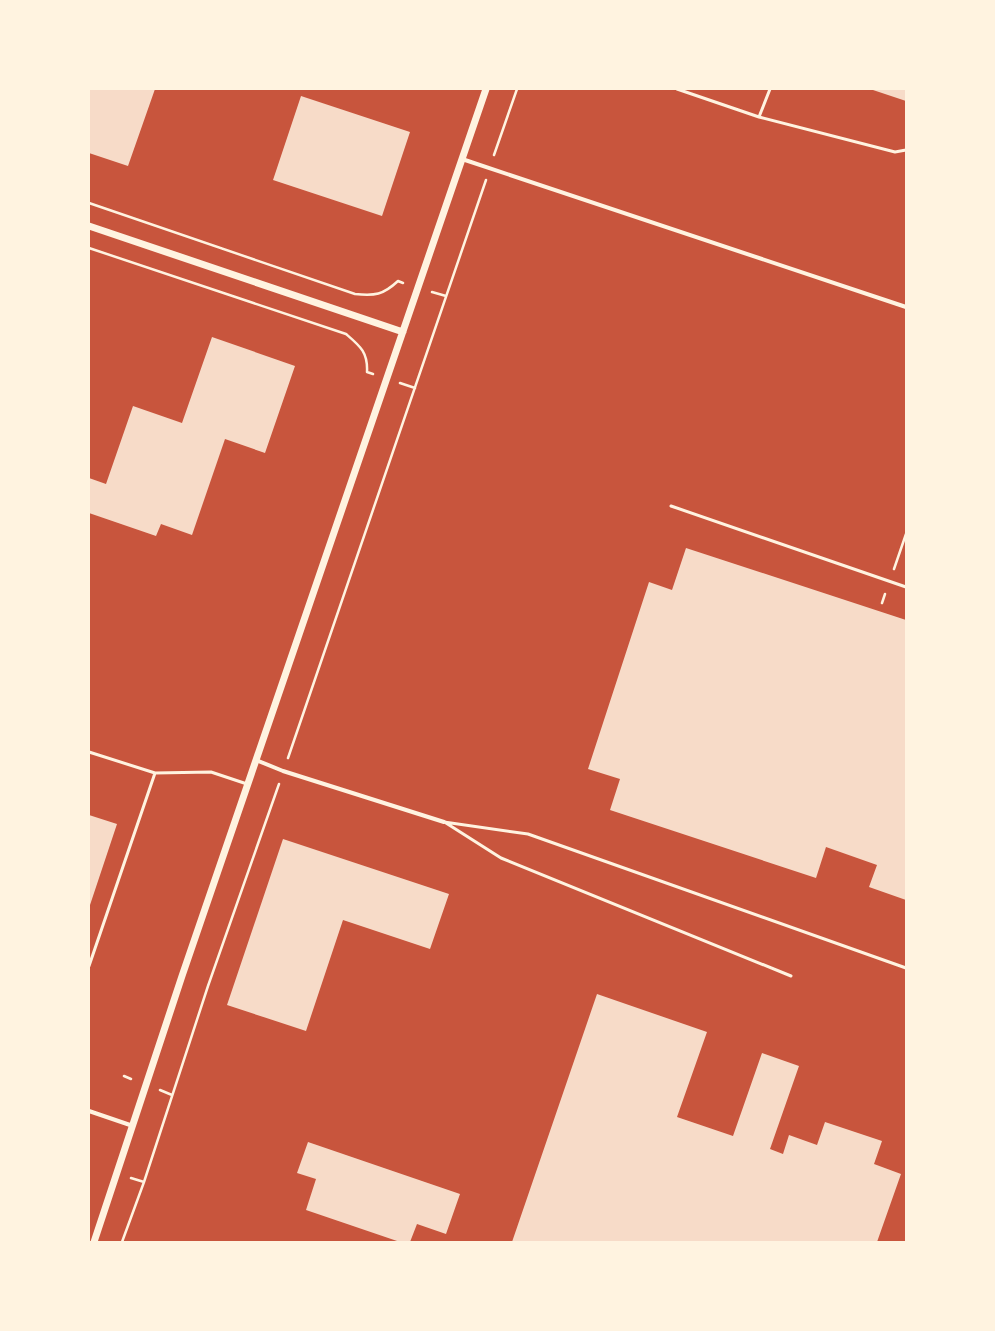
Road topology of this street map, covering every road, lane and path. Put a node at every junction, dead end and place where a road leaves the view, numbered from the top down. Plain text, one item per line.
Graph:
1 (486, 89) edge
2 (516, 89) edge
3 (677, 89) edge
4 (770, 89) edge
5 (759, 117) junction
6 (906, 150) edge
7 (462, 159) junction
8 (490, 168) junction
9 (89, 203) edge
10 (89, 226) edge
11 (89, 248) edge
12 (418, 288) junction
13 (446, 296) junction
14 (906, 307) edge
15 (403, 332) junction
16 (386, 378) junction
17 (415, 388) junction
18 (671, 506) dead end
19 (906, 587) edge
20 (89, 752) edge
21 (255, 760) junction
22 (284, 771) junction
23 (155, 774) junction
24 (247, 784) junction
25 (444, 822) junction
26 (89, 966) edge
27 (906, 968) edge
28 (791, 976) dead end
29 (89, 1111) edge
30 (132, 1126) junction
31 (94, 1242) edge
32 (122, 1242) edge

1 - 7 street
2 - 8 path
3 - 5 lane
4 - 5 lane
5 - 6 lane
7 - 8 street
7 - 12 street
8 - 13 path
8 - 14 street
9 - 12 path
10 - 15 street
11 - 16 path
12 - 13 path
12 - 15 street
13 - 17 path
15 - 16 street
16 - 17 path
16 - 21 street
17 - 22 path
18 - 19 lane
20 - 23 lane
21 - 22 street
21 - 24 street
22 - 25 street
22 - 32 path
23 - 24 lane
23 - 26 lane
24 - 30 street
25 - 27 lane
25 - 28 lane
29 - 30 street
30 - 31 street

